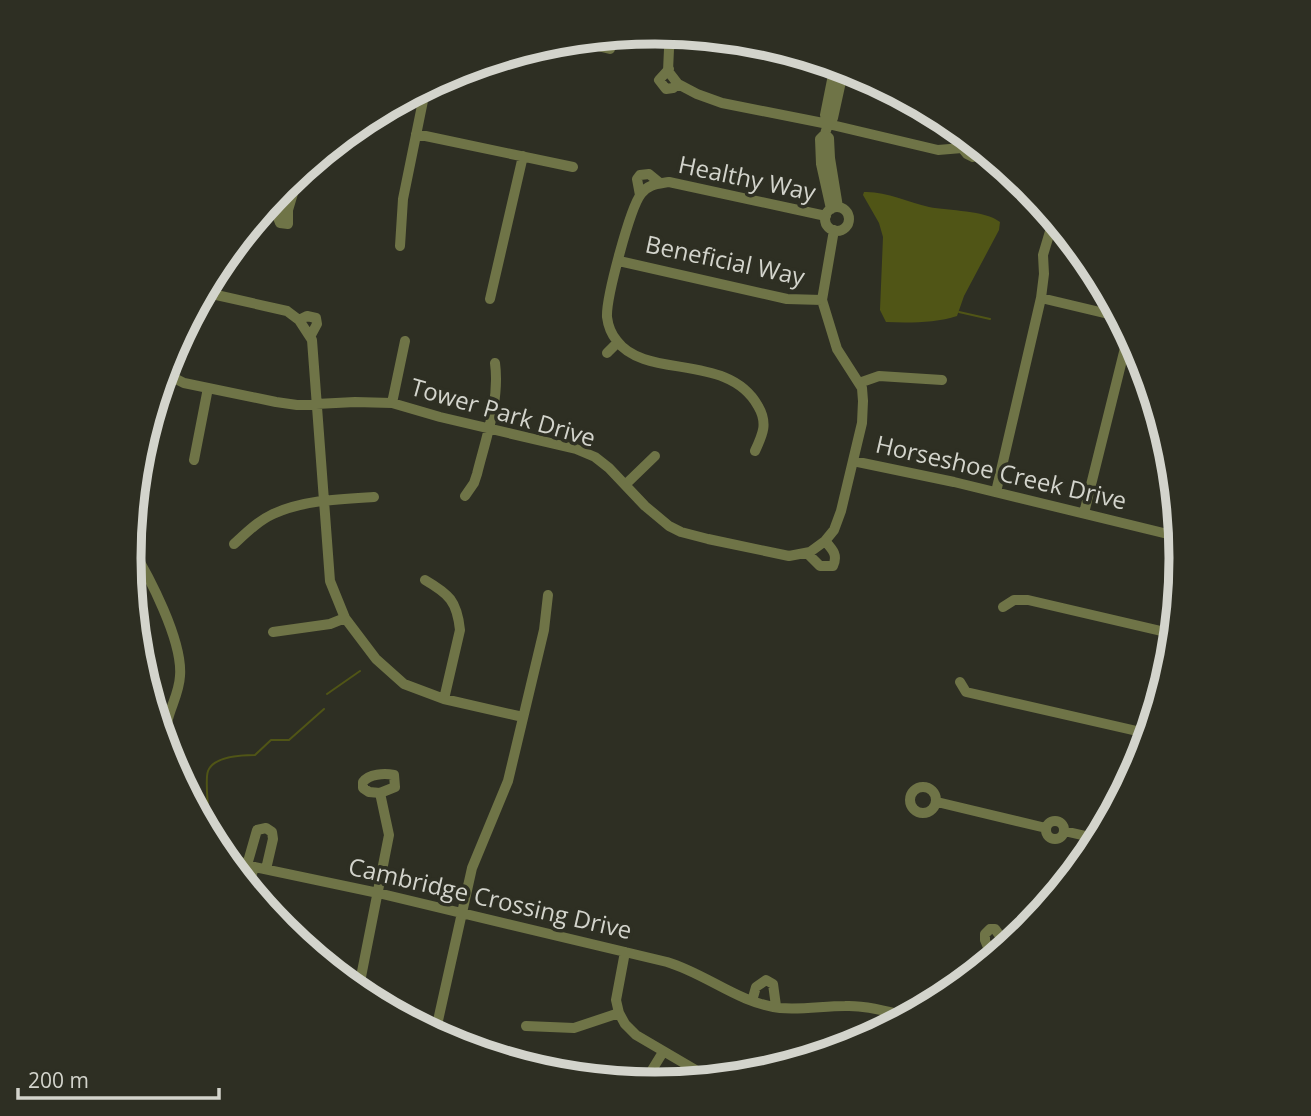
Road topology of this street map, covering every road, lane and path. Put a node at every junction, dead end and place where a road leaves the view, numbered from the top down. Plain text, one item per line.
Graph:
1 (671, 44) edge
2 (601, 47) edge
3 (610, 49) dead end
4 (833, 76) edge
5 (842, 79) edge
6 (423, 100) edge
7 (826, 129) junction
8 (416, 134) junction
9 (962, 148) joint
10 (523, 156) junction
11 (976, 156) edge
12 (573, 167) dead end
13 (293, 193) edge
14 (832, 211) junction
15 (273, 214) edge
16 (834, 230) junction
17 (1051, 230) edge
18 (400, 246) dead end
19 (619, 261) junction
20 (214, 294) edge
21 (1041, 298) junction
22 (490, 299) dead end
23 (822, 300) junction
24 (1108, 314) edge
25 (405, 341) dead end
26 (618, 342) junction
27 (1125, 348) edge
28 (607, 353) dead end
29 (495, 363) dead end
30 (174, 378) edge
31 (942, 380) dead end
32 (859, 383) junction
33 (208, 388) junction
34 (392, 403) junction
35 (316, 404) junction
36 (488, 428) junction
37 (755, 451) dead end
38 (655, 456) dead end
39 (194, 460) dead end
40 (853, 461) junction
41 (626, 484) junction
42 (996, 492) junction
43 (465, 496) dead end
44 (374, 497) dead end
45 (322, 501) junction
46 (1084, 513) junction
47 (1169, 534) edge
48 (825, 541) junction
49 (234, 544) dead end
50 (807, 553) junction
51 (141, 568) edge
52 (425, 580) dead end
53 (548, 595) dead end
54 (1003, 607) dead end
55 (345, 618) junction
56 (273, 632) dead end
57 (1164, 632) edge
58 (960, 682) dead end
59 (444, 699) junction
60 (166, 714) edge
61 (523, 717) junction
62 (1139, 731) edge
63 (380, 793) dead end
64 (937, 802) dead end
65 (1088, 836) edge
66 (240, 861) edge
67 (250, 866) junction
68 (266, 869) junction
69 (249, 873) edge
70 (378, 893) junction
71 (463, 914) junction
72 (625, 952) junction
73 (357, 977) edge
74 (752, 1001) junction
75 (776, 1006) junction
76 (619, 1013) junction
77 (893, 1014) edge
78 (437, 1023) edge
79 (526, 1026) dead end
80 (663, 1052) junction
81 (696, 1070) edge
82 (651, 1072) edge

1 - 7 street
2 - 3 street
4 - 7 street
5 - 7 street
6 - 8 street
7 - 9 street
7 - 14 street
8 - 10 street
8 - 18 street
9 - 11 street
10 - 12 street
10 - 22 street
13 - 15 street
14 - 16 street
14 - 16 street
14 - 19 street, Healthy Way
16 - 23 street
17 - 21 street
19 - 23 street, Beneficial Way
19 - 26 street, Healthy Way
20 - 35 street
21 - 24 street
21 - 42 street
23 - 32 street
25 - 34 street
26 - 28 street
26 - 37 street
27 - 46 street
29 - 36 street
30 - 33 street, Tower Park Drive
31 - 32 street
32 - 40 street
33 - 35 street, Tower Park Drive
33 - 39 street
34 - 35 street, Tower Park Drive
34 - 36 street, Tower Park Drive
35 - 45 street
36 - 41 street, Tower Park Drive
36 - 43 street
38 - 41 street
40 - 42 street, Horseshoe Creek Drive
40 - 48 street
41 - 50 street, Tower Park Drive
42 - 46 street, Horseshoe Creek Drive
44 - 45 street
45 - 49 street
45 - 55 street
46 - 47 street, Horseshoe Creek Drive
48 - 50 street
48 - 50 street, Tower Park Drive
51 - 60 street
52 - 59 street
53 - 61 street
54 - 57 street
55 - 56 street
55 - 59 street
58 - 62 street
59 - 61 street
61 - 71 street
63 - 70 street
64 - 65 street
66 - 67 street, Cambridge Crossing Drive
67 - 68 street, Cambridge Crossing Drive
67 - 68 street
67 - 69 street
68 - 70 street, Cambridge Crossing Drive
70 - 71 street, Cambridge Crossing Drive
70 - 73 street
71 - 72 street, Cambridge Crossing Drive
71 - 78 street
72 - 74 street, Cambridge Crossing Drive
72 - 76 street
74 - 75 street, Cambridge Crossing Drive
74 - 75 street
75 - 77 street, Cambridge Crossing Drive
76 - 79 street
76 - 80 street
80 - 81 street
80 - 82 street

